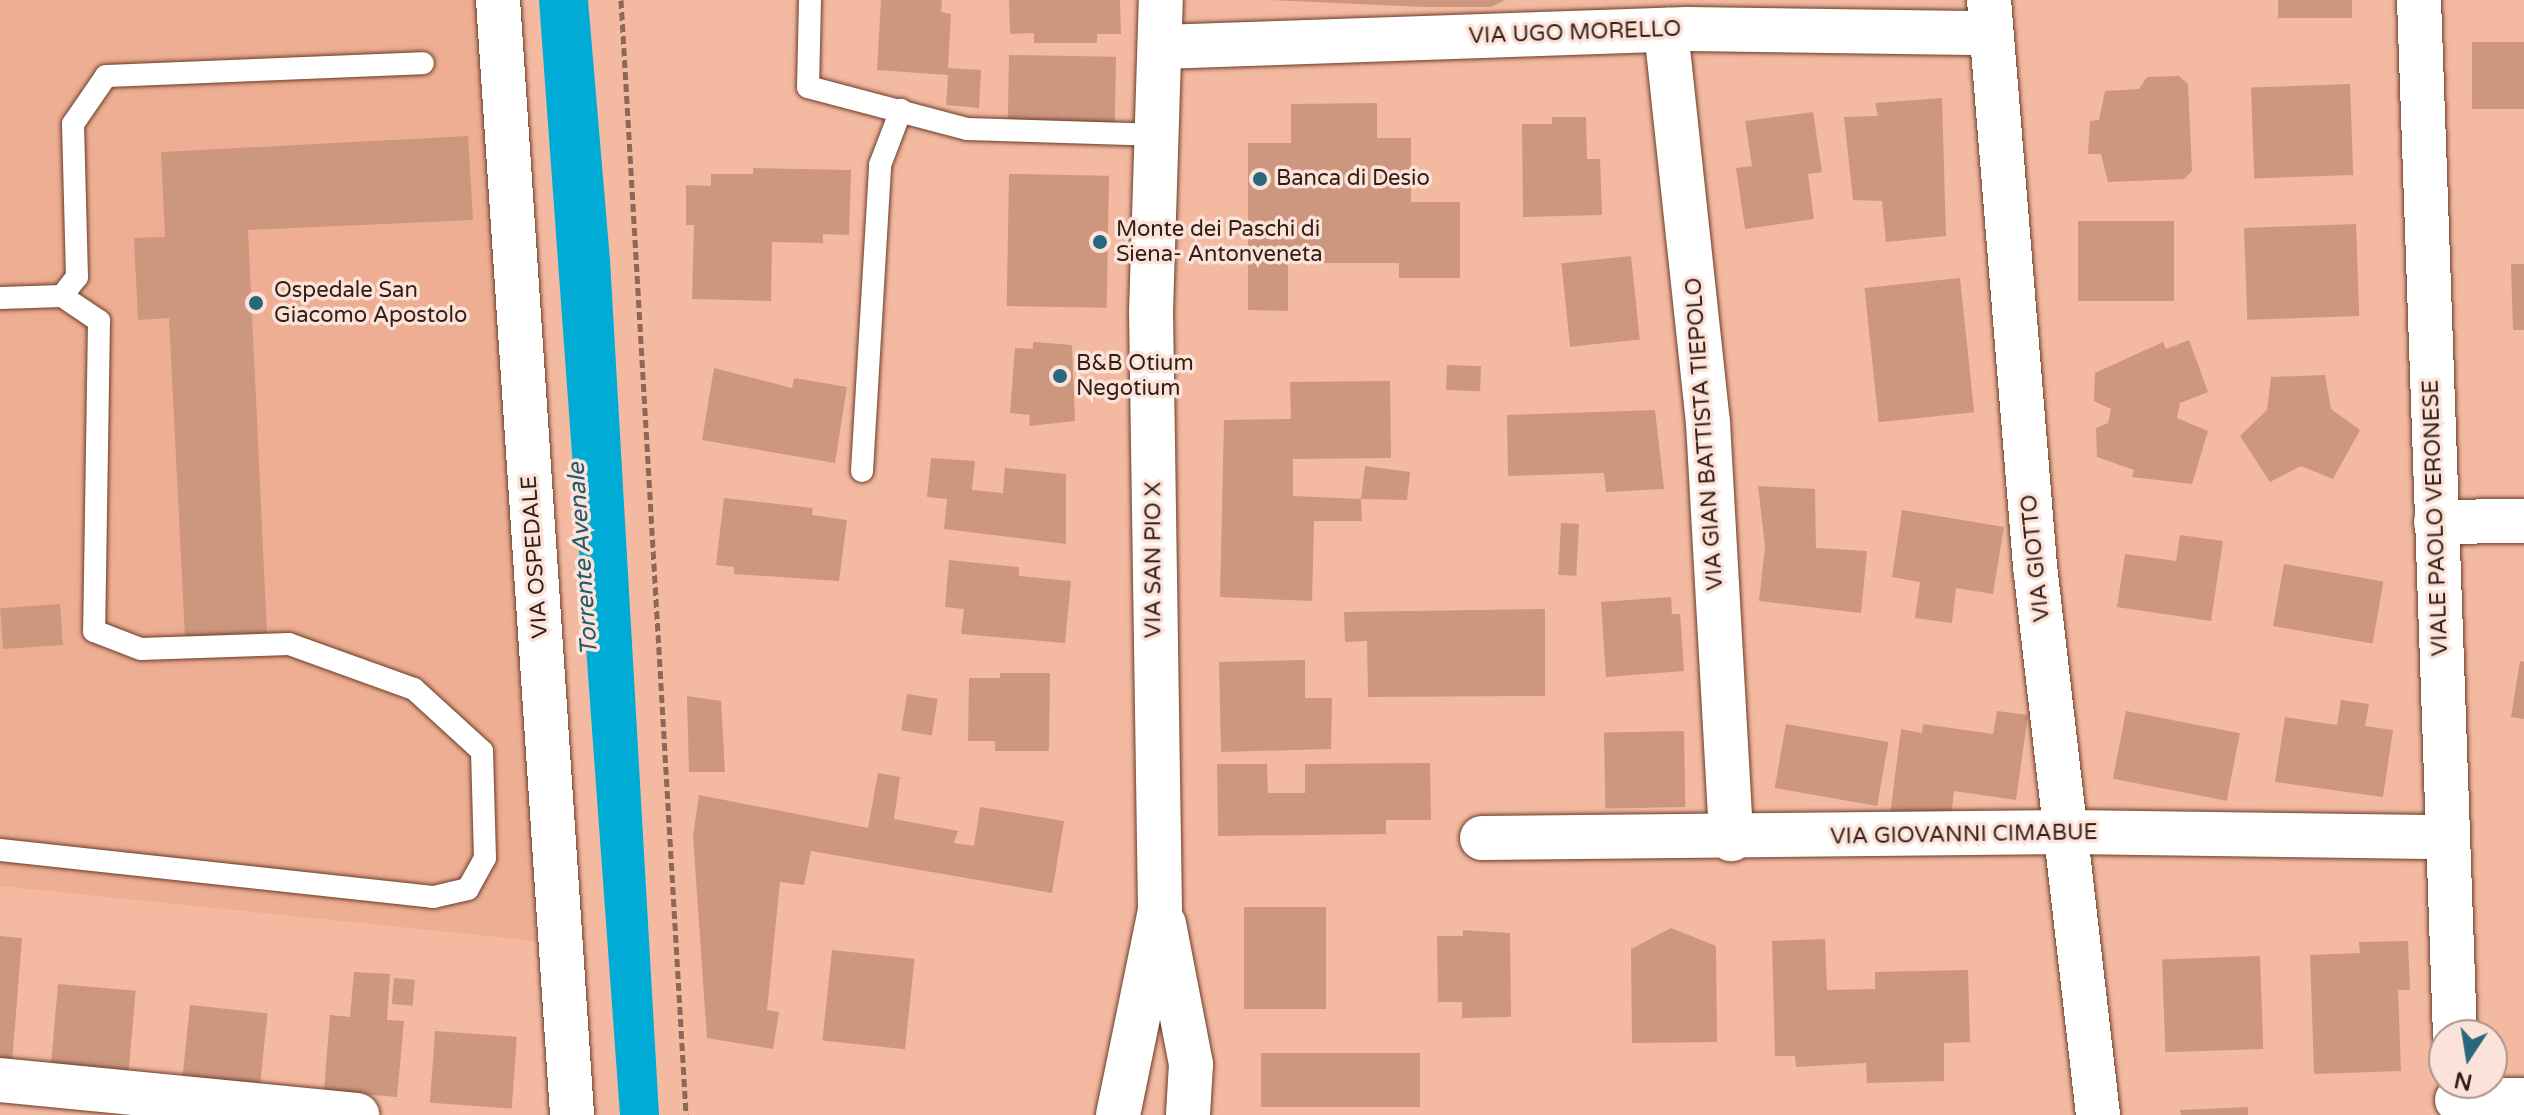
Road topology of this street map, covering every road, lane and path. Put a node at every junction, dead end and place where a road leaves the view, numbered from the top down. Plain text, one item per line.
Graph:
1 (498, 0) edge
2 (621, 0) edge
3 (810, 0) edge
4 (1161, 0) edge
5 (2419, 0) edge
6 (1989, 16) edge
7 (1666, 30) junction
8 (1161, 47) junction
9 (423, 63) dead end
10 (901, 110) junction
11 (1153, 135) junction
12 (62, 296) junction
13 (0, 298) edge
14 (862, 471) dead end
15 (2524, 521) edge
16 (2436, 522) junction
17 (2069, 832) junction
18 (2446, 837) junction
19 (1482, 838) dead end
20 (1731, 839) junction
21 (0, 850) edge
22 (1160, 910) junction
23 (2454, 1019) edge
24 (0, 1080) edge
25 (2457, 1099) edge
26 (2524, 1100) edge
27 (1120, 1108) edge
28 (357, 1115) edge
29 (572, 1115) edge
30 (686, 1115) edge
31 (1174, 1115) edge
32 (1188, 1115) edge
33 (2098, 1115) edge

1 - 29 street, VIA OSPEDALE
2 - 30 path
3 - 10 lane
4 - 8 street, VIA SAN PIO X
5 - 16 street, VIALE PAOLO VERONESE
6 - 7 street, VIA UGO MORELLO
6 - 17 street, VIA GIOTTO
7 - 8 street, VIA UGO MORELLO
7 - 20 street, VIA GIAN BATTISTA TIEPOLO
8 - 11 street, VIA SAN PIO X
9 - 12 lane
10 - 11 lane
10 - 14 lane
11 - 22 street, VIA SAN PIO X
12 - 13 lane
12 - 21 lane
15 - 16 street
16 - 18 street, VIALE PAOLO VERONESE
17 - 18 street, VIA GIOVANNI CIMABUE
17 - 20 street, VIA GIOVANNI CIMABUE
17 - 33 street, VIA GIOTTO
18 - 23 street, VIALE PAOLO VERONESE
19 - 20 street, VIA GIOVANNI CIMABUE
22 - 27 street, VIA SAN PIO X
22 - 32 street
24 - 28 street
25 - 26 street
27 - 31 street

